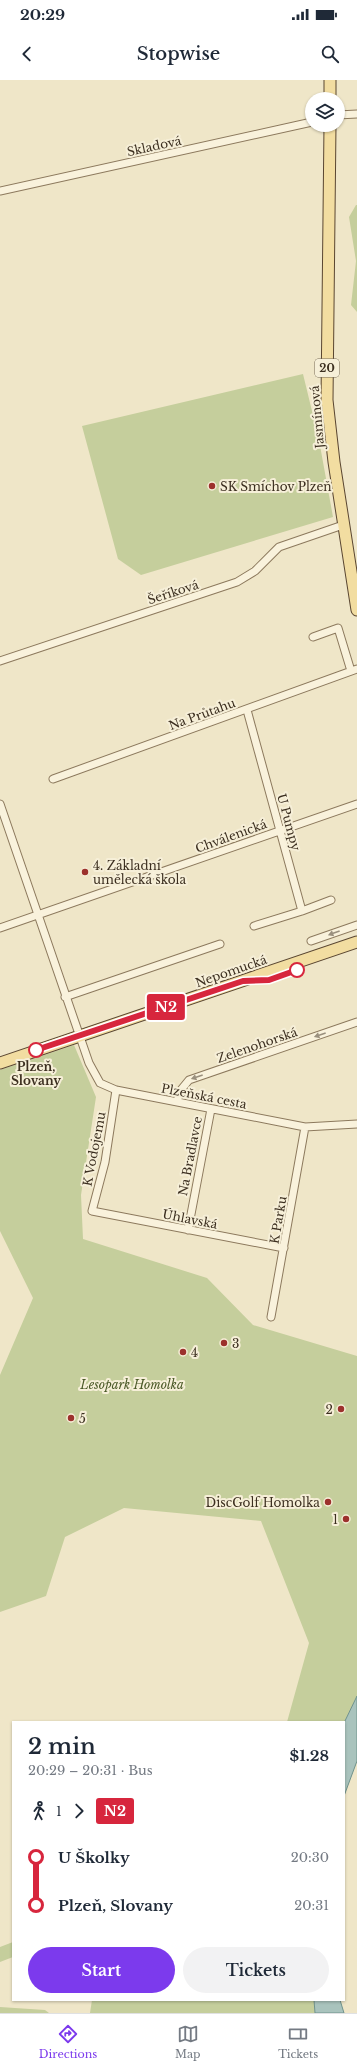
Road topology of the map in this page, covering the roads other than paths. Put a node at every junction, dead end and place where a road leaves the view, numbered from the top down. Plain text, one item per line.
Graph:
1 (330, 80) edge
2 (330, 92) edge
3 (357, 114) edge
4 (345, 115) edge
5 (305, 124) edge
6 (330, 132) edge
7 (0, 191) edge
8 (343, 525) junction
9 (357, 610) edge
10 (313, 637) dead end
11 (0, 661) edge
12 (354, 670) edge
13 (247, 710) junction
14 (53, 779) dead end
15 (0, 804) edge
16 (357, 804) edge
17 (280, 830) junction
18 (331, 900) dead end
19 (302, 911) junction
20 (37, 916) junction
21 (357, 925) edge
22 (254, 926) dead end
23 (0, 928) edge
24 (311, 941) dead end
25 (357, 942) edge
26 (220, 944) dead end
27 (65, 997) junction
28 (357, 1022) edge
29 (79, 1036) junction
30 (0, 1063) edge
31 (116, 1090) junction
32 (177, 1102) junction
33 (210, 1109) junction
34 (357, 1124) edge
35 (305, 1127) junction
36 (92, 1211) joint
37 (188, 1230) junction
38 (284, 1248) junction
39 (270, 1317) dead end

1 - 2 main road
3 - 4 street
5 - 7 street, Skladová
6 - 8 main road, Jasmínová / 20
8 - 9 main road, Jasmínová / 20
8 - 11 street, Šeříková
10 - 12 street
12 - 13 street, Na Průtahu
13 - 14 street, Na Průtahu
13 - 17 street, U Pumpy
15 - 20 street, Plzeňská cesta
16 - 17 street, Chválenická
17 - 19 street, U Pumpy
17 - 20 street, Chválenická
18 - 19 street
19 - 22 street
20 - 23 street, Chválenická
20 - 27 street, Plzeňská cesta
21 -> 24 street
25 - 29 main road, Nepomucká
26 - 27 street
27 - 29 street, Plzeňská cesta
28 -> 32 street, Zelenohorská
29 - 30 main road, Nepomucká
29 - 31 street, Plzeňská cesta
31 - 32 street, Plzeňská cesta
31 - 36 street, K Vodojemu
32 - 33 street, Plzeňská cesta
33 - 35 street, Plzeňská cesta
33 - 37 street, Na Bradlavce
34 - 35 street, Plzeňská cesta
35 - 38 street, K Parku
36 - 37 street, Úhlavská
37 - 38 street, Úhlavská
38 - 39 street, K Parku

